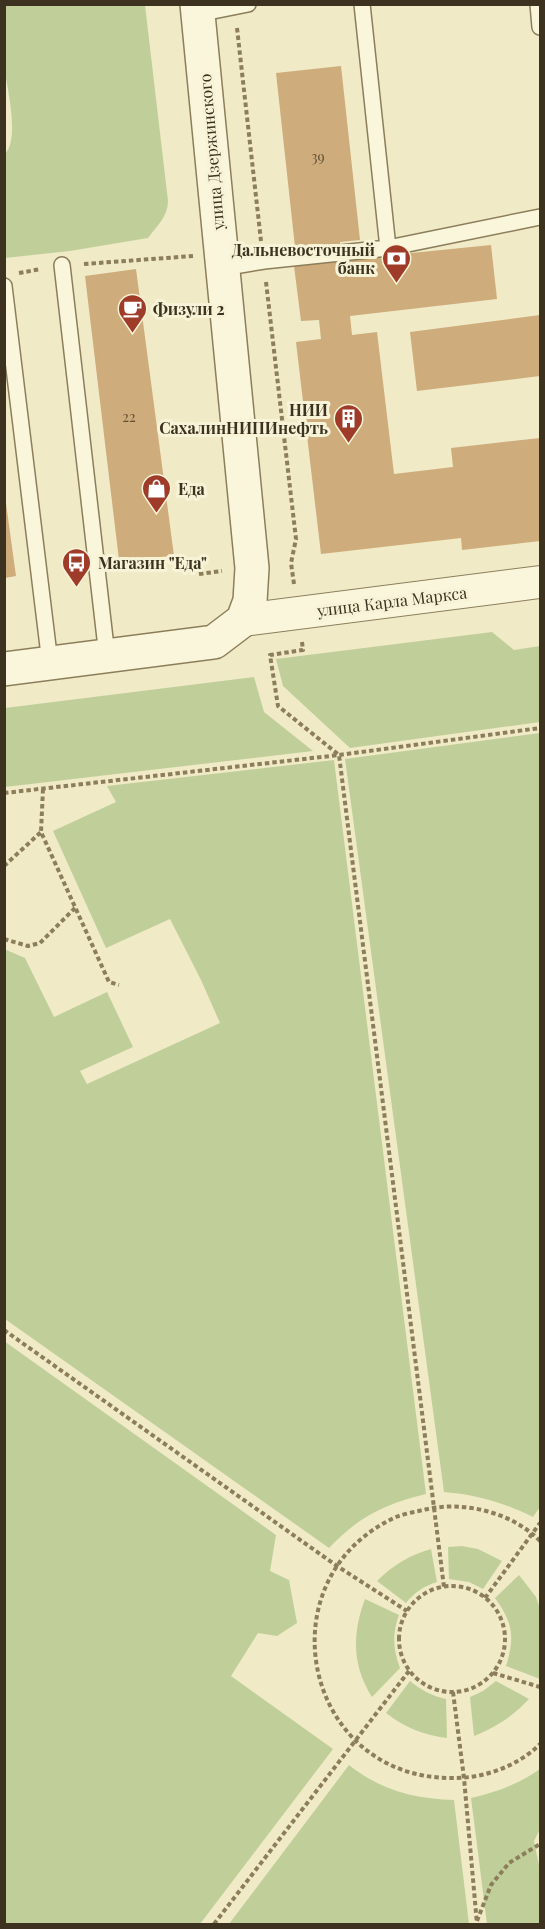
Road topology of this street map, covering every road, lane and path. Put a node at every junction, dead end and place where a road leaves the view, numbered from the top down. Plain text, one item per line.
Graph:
1 (362, 4) edge
2 (538, 4) edge
3 (241, 5) edge
4 (198, 9) edge
5 (540, 27) edge
6 (540, 217) edge
7 (388, 248) junction
8 (264, 261) junction
9 (62, 265) junction
10 (222, 268) junction
11 (16, 273) dead end
12 (4, 286) edge
13 (540, 582) edge
14 (298, 613) junction
15 (243, 620) junction
16 (107, 656) junction
17 (50, 663) junction
18 (4, 669) edge
19 (540, 728) edge
20 (339, 755) junction
21 (43, 789) junction
22 (4, 793) edge
23 (41, 832) junction
24 (4, 866) edge
25 (75, 908) junction
26 (4, 939) edge
27 (119, 985) dead end
28 (4, 1330) edge
29 (435, 1507) junction
30 (540, 1523) edge
31 (532, 1533) junction
32 (540, 1541) edge
33 (337, 1566) junction
34 (444, 1587) junction
35 (485, 1598) junction
36 (407, 1611) junction
37 (410, 1671) junction
38 (493, 1672) junction
39 (540, 1687) edge
40 (453, 1692) junction
41 (355, 1741) junction
42 (540, 1744) edge
43 (464, 1778) junction
44 (540, 1844) edge
45 (214, 1924) edge
46 (476, 1924) edge

1 - 7 lane
2 - 5 lane
3 - 4 lane
3 - 8 path
4 - 10 street, улица Дзержинского
6 - 7 lane
7 - 8 lane
8 - 10 lane
8 - 14 path
9 - 10 path
9 - 11 path
9 - 16 lane
10 - 15 street, улица Дзержинского
12 - 17 lane
13 - 14 street, улица Карла Маркса
14 - 15 street, улица Карла Маркса
14 - 20 path
15 - 16 street
16 - 17 street
17 - 18 street
19 - 20 path
20 - 21 path
20 - 29 path
21 - 22 path
21 - 23 path
23 - 24 path
23 - 25 path
25 - 26 path
25 - 27 path
28 - 33 path
29 - 31 path
29 - 33 path
29 - 34 path
30 - 31 path
31 - 32 path
31 - 35 path
33 - 36 path
33 - 41 path
34 - 35 path
34 - 36 path
35 - 38 path
36 - 37 path
37 - 40 path
37 - 41 path
38 - 39 path
38 - 40 path
40 - 43 path
41 - 43 path
41 - 45 path
42 - 43 path
43 - 46 path
44 - 46 path

